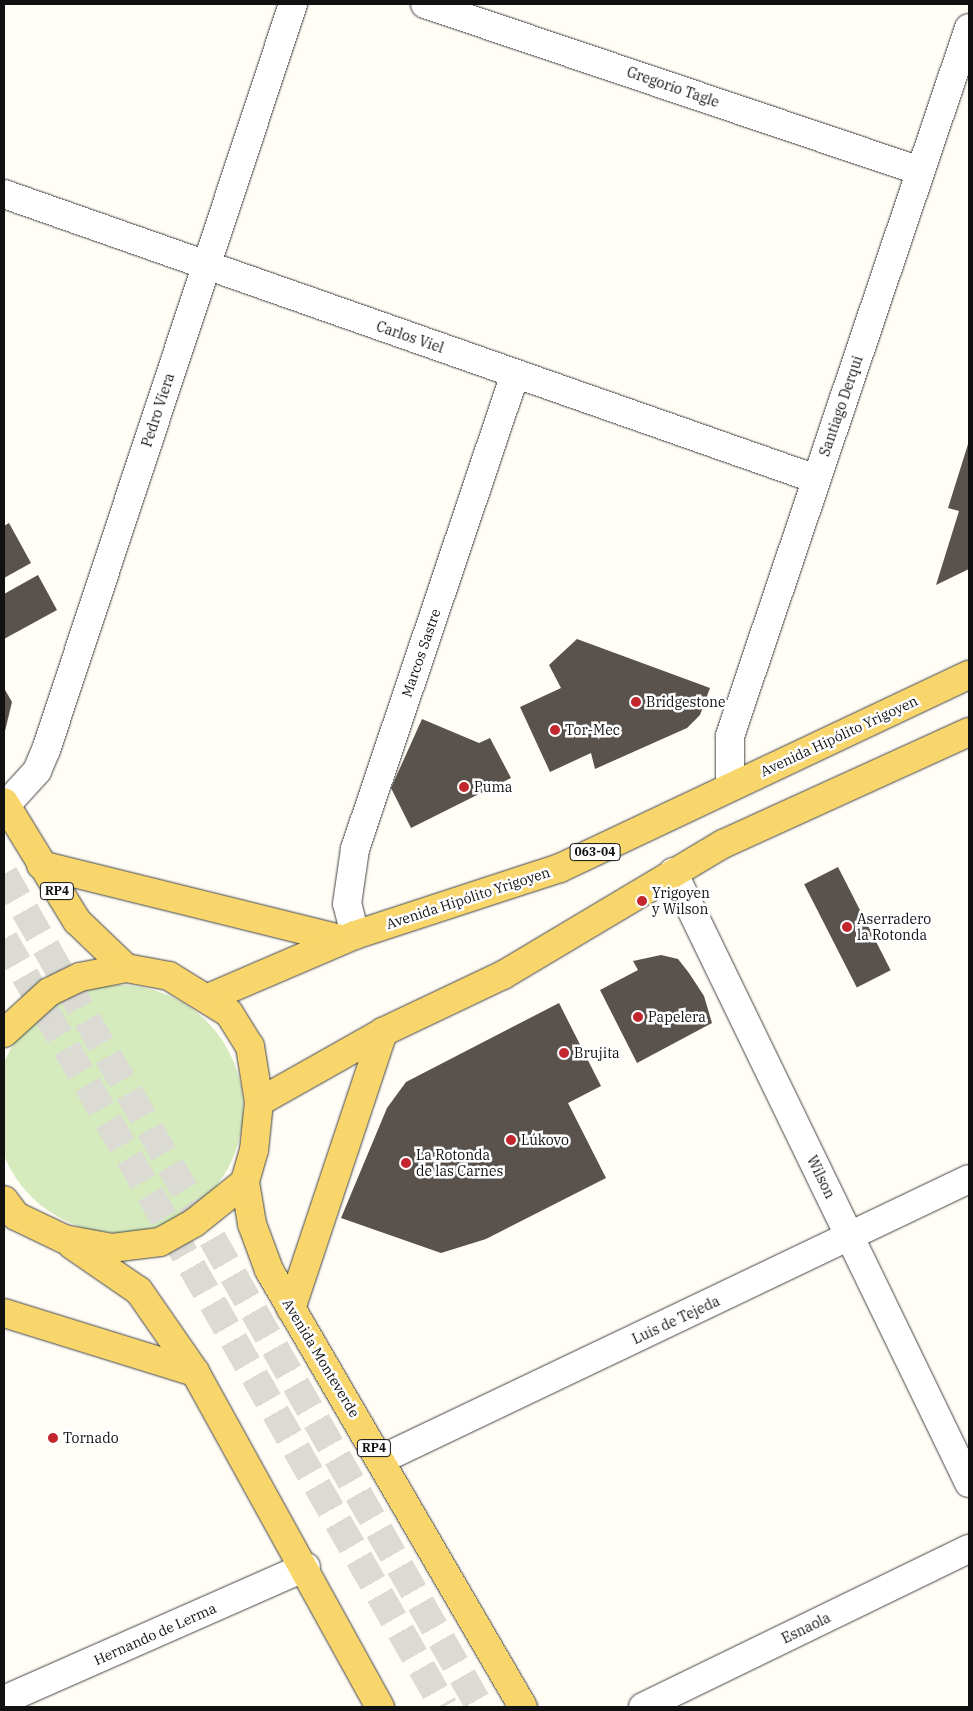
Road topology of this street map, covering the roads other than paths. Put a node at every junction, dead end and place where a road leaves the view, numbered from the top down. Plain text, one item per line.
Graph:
1 (294, 4) edge
2 (425, 4) edge
3 (969, 28) edge
4 (920, 171) junction
5 (4, 194) edge
6 (206, 266) junction
7 (515, 374) junction
8 (816, 479) junction
9 (969, 676) edge
10 (969, 732) edge
11 (730, 786) junction
12 (5, 803) edge
13 (41, 865) junction
14 (673, 872) junction
15 (349, 937) junction
16 (126, 968) junction
17 (208, 998) junction
18 (383, 1032) junction
19 (4, 1033) edge
20 (259, 1102) junction
21 (969, 1179) edge
22 (245, 1182) junction
23 (4, 1200) edge
24 (37, 1226) junction
25 (4, 1232) edge
26 (850, 1237) junction
27 (64, 1240) junction
28 (291, 1308) junction
29 (4, 1313) edge
30 (195, 1372) junction
31 (382, 1459) junction
32 (969, 1483) edge
33 (969, 1549) edge
34 (306, 1567) junction
35 (4, 1700) edge
36 (380, 1707) edge
37 (523, 1707) edge
38 (643, 1707) edge

1 - 6 street, Pedro Viera
2 - 4 street, Gregorio Tagle
3 - 4 street, Santiago Derqui
4 - 8 street, Santiago Derqui
5 - 6 street, Carlos Viel
6 - 7 street, Carlos Viel
6 - 12 street, Pedro Viera
7 - 8 street, Carlos Viel
7 - 15 street, Marcos Sastre
8 - 11 street, Santiago Derqui
9 - 11 main road, Avenida Hipólito Yrigoyen / 063-04
10 - 14 main road
11 - 15 main road, Avenida Hipólito Yrigoyen / 063-04
12 - 13 main road, RP4
13 - 15 main road
13 - 16 main road, RP4
14 - 18 main road
14 - 26 street, Wilson
15 - 17 main road, Avenida Hipólito Yrigoyen / 063-04
16 - 17 main road, RP4
16 - 19 main road, RP4
17 - 20 main road, RP4
18 - 20 main road
18 - 28 main road
20 - 22 main road, RP4
21 - 26 street, Luis de Tejeda
22 - 27 main road
22 - 28 main road, Avenida Monteverde / RP4
23 - 24 main road
24 - 25 main road
24 - 27 main road
26 - 31 street, Luis de Tejeda
26 - 32 street, Wilson
27 - 30 main road
28 - 31 main road, Avenida Monteverde / RP4
29 - 30 main road
30 - 34 main road
31 - 37 main road, Avenida Monteverde / RP4
33 - 38 street, Esnaola
34 - 35 street, Hernando de Lerma
34 - 36 main road

